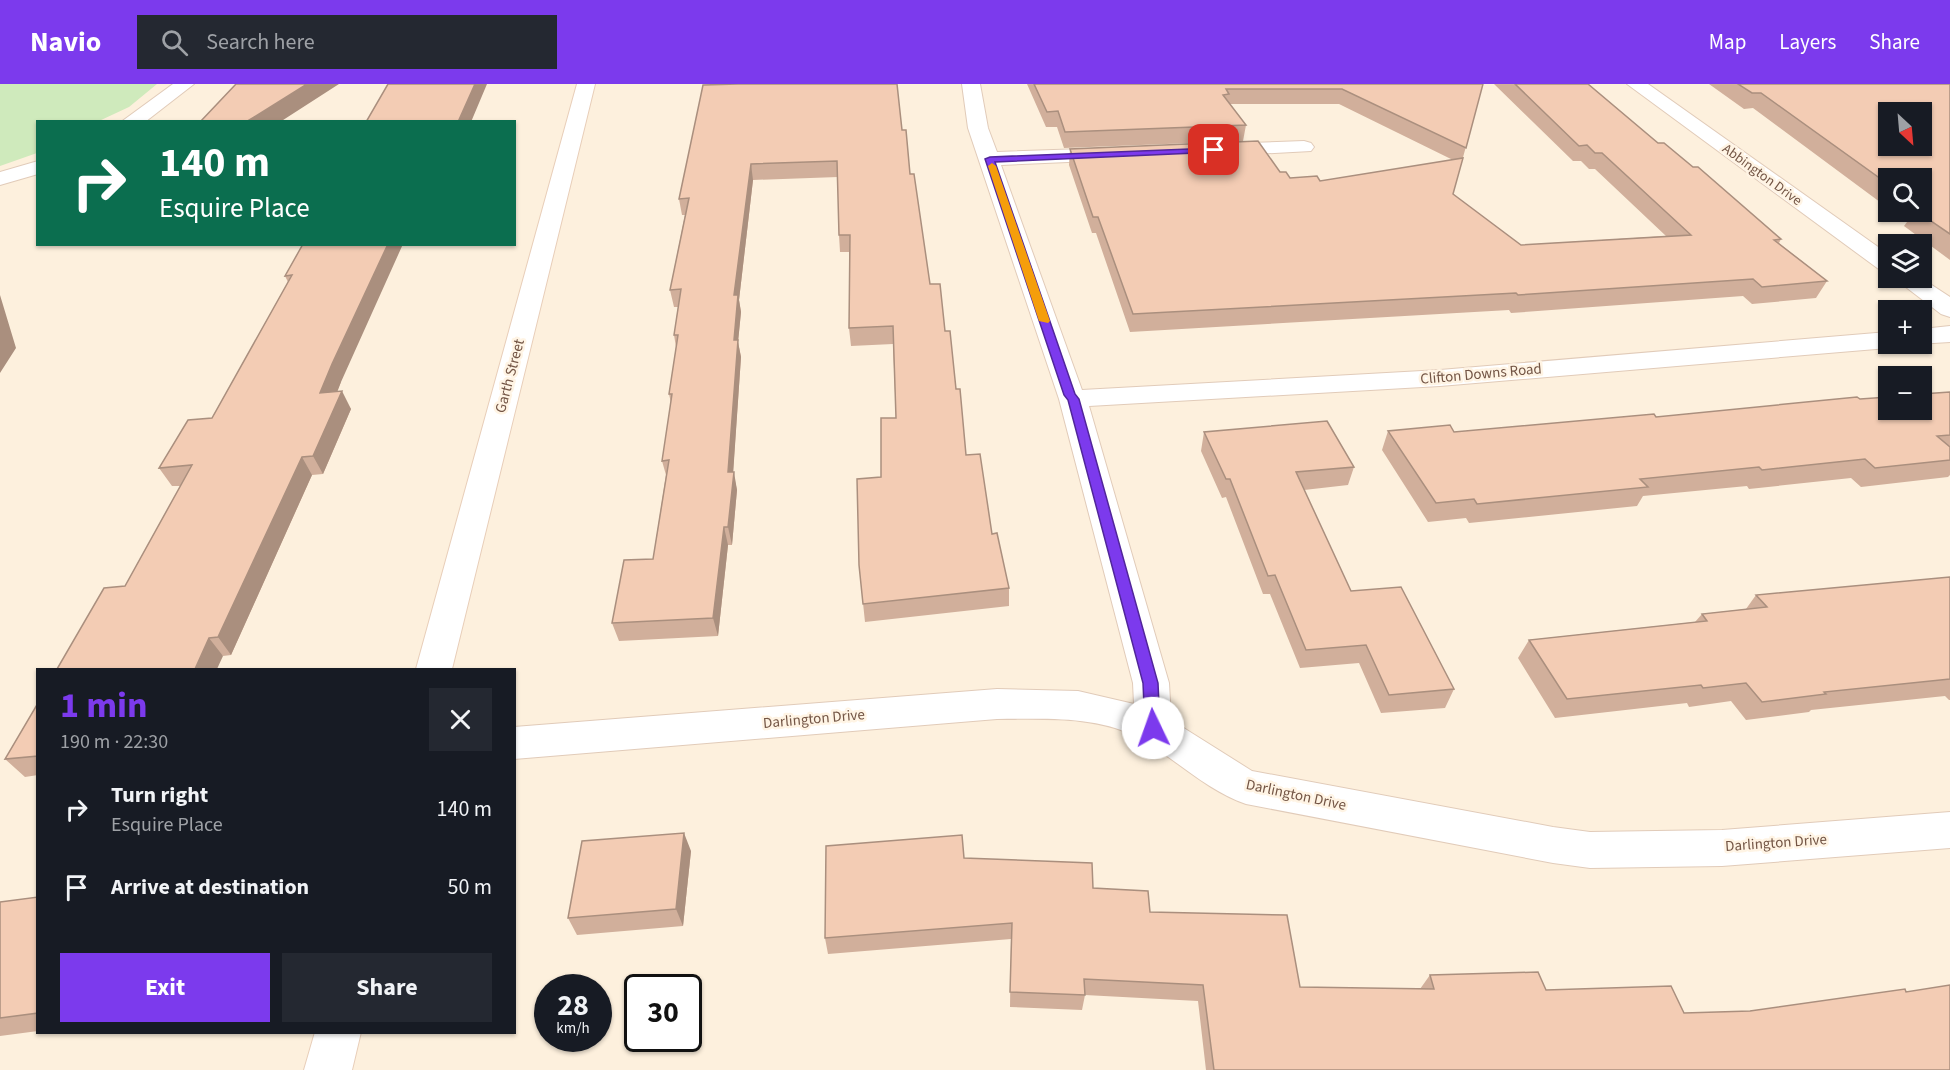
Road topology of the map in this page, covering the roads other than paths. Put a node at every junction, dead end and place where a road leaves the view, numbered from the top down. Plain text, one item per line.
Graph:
1 (185, 84) edge
2 (586, 84) edge
3 (970, 84) edge
4 (1636, 84) edge
5 (134, 120) edge
6 (1304, 147) dead end
7 (1199, 151) edge
8 (1130, 154) edge
9 (990, 159) junction
10 (36, 168) edge
11 (0, 179) edge
12 (1878, 258) edge
13 (1920, 288) edge
14 (1950, 309) edge
15 (1950, 334) edge
16 (1932, 336) edge
17 (1878, 341) edge
18 (1073, 399) junction
19 (434, 668) edge
20 (1153, 728) junction
21 (516, 743) edge
22 (1950, 830) edge
23 (337, 1034) edge
24 (328, 1070) edge

1 - 5 street
2 - 19 street, Garth Street
3 - 9 street
4 - 12 street, Abbington Drive
6 - 7 street
8 - 9 street
9 - 18 street
10 - 11 street
13 - 14 street
15 - 16 street
17 - 18 street, Clifton Downs Road
18 - 20 street
20 - 21 street, Darlington Drive
20 - 22 street, Darlington Drive
23 - 24 street

